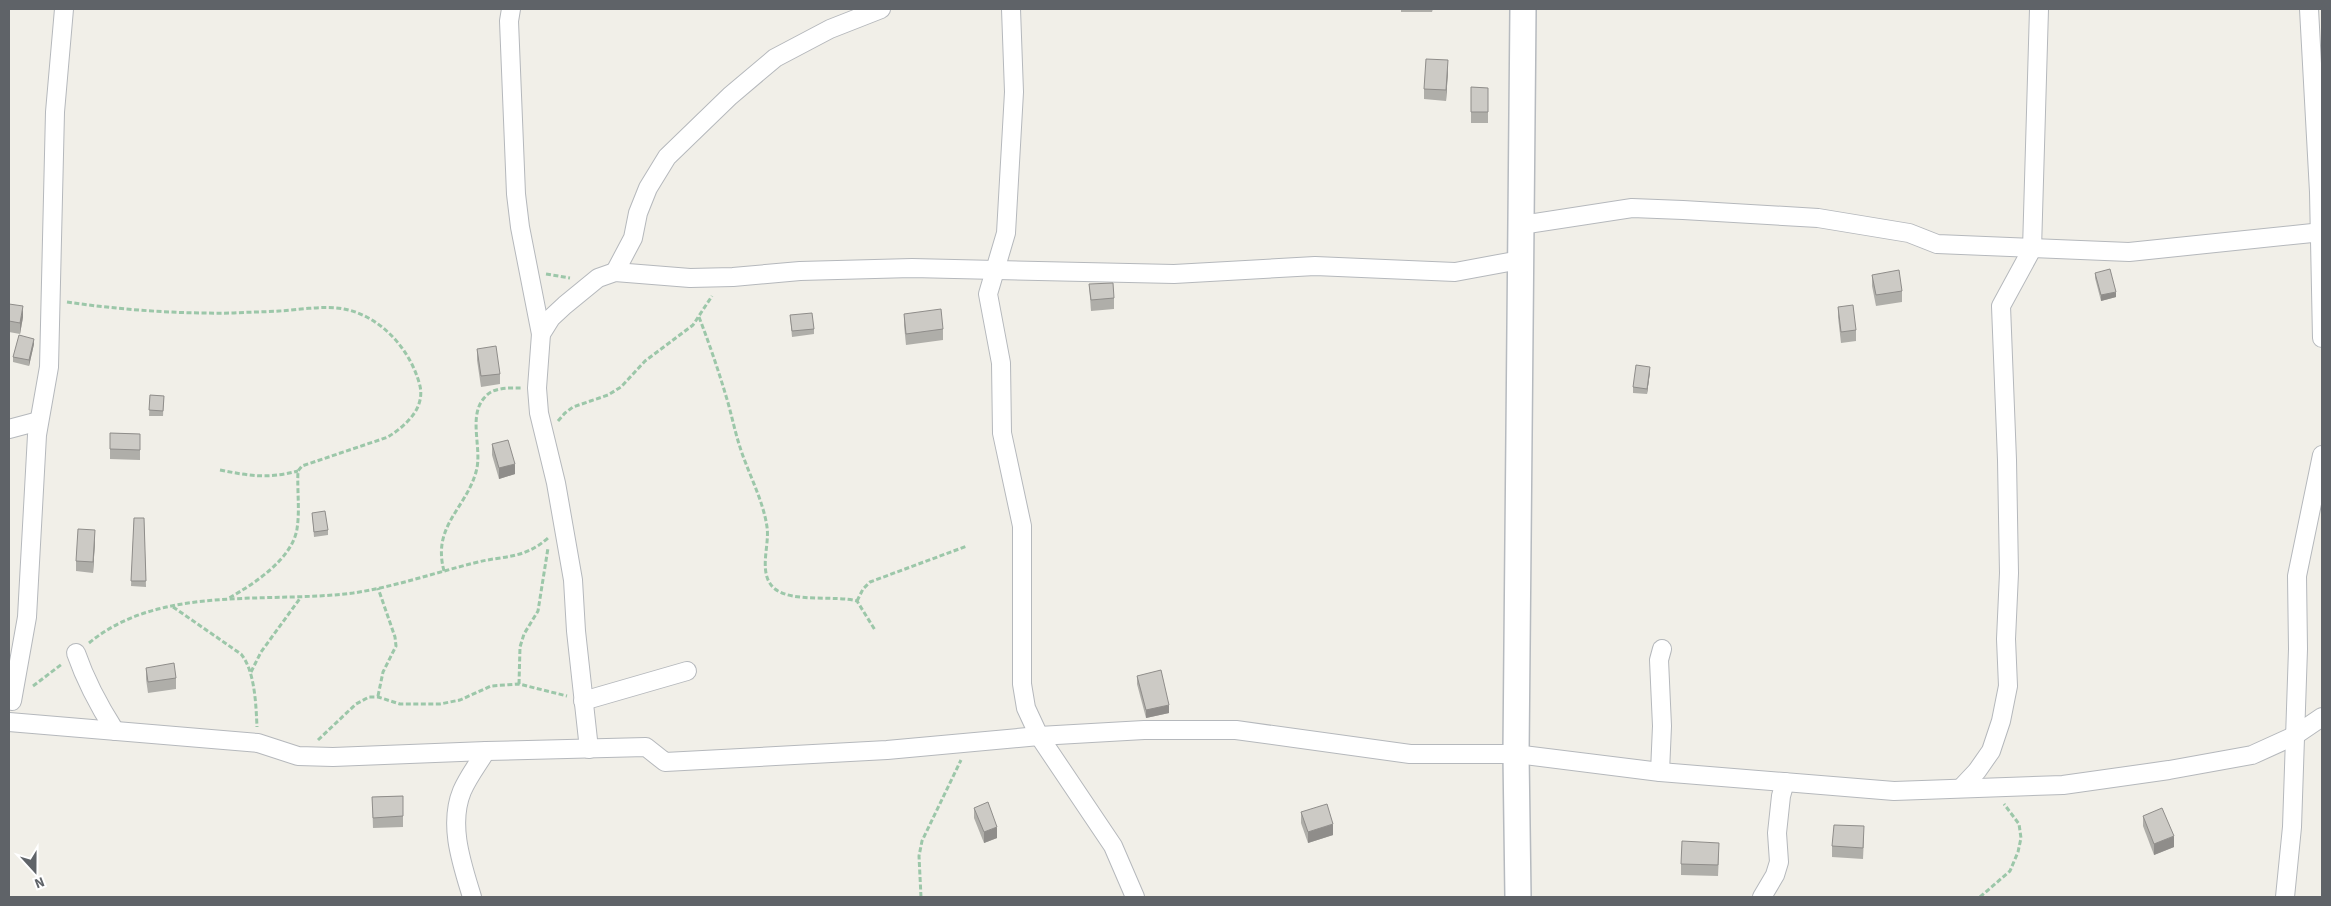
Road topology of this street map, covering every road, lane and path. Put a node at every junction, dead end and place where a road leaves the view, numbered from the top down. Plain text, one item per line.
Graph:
1 (64, 9) edge
2 (511, 9) edge
3 (881, 9) edge
4 (1011, 9) edge
5 (1523, 9) edge
6 (2039, 9) edge
7 (2309, 9) edge
8 (1521, 225) junction
9 (2320, 232) edge
10 (2032, 249) junction
11 (1520, 260) junction
12 (528, 267) junction
13 (994, 269) junction
14 (615, 272) junction
15 (598, 278) junction
16 (733, 278) junction
17 (50, 298) junction
18 (699, 317) junction
19 (541, 334) junction
20 (2322, 338) edge
21 (537, 388) junction
22 (39, 421) junction
23 (9, 429) edge
24 (546, 445) junction
25 (2322, 455) edge
26 (220, 470) dead end
27 (298, 471) junction
28 (549, 530) dead end
29 (548, 537) junction
30 (967, 546) dead end
31 (444, 571) junction
32 (378, 588) junction
33 (301, 596) junction
34 (229, 598) junction
35 (857, 601) junction
36 (172, 606) junction
37 (875, 630) dead end
38 (1662, 649) dead end
39 (76, 653) junction
40 (687, 671) dead end
41 (250, 673) junction
42 (519, 684) junction
43 (378, 697) junction
44 (12, 701) joint
45 (583, 701) junction
46 (2322, 718) edge
47 (9, 722) edge
48 (115, 732) junction
49 (1039, 736) junction
50 (2294, 736) junction
51 (258, 742) junction
52 (969, 744) junction
53 (589, 749) junction
54 (486, 750) junction
55 (1516, 754) junction
56 (298, 756) junction
57 (1660, 772) junction
58 (1785, 782) junction
59 (1961, 788) junction
60 (1996, 788) junction
61 (472, 897) edge
62 (922, 897) edge
63 (1135, 897) edge
64 (1518, 897) edge
65 (1762, 897) edge
66 (1980, 897) edge
67 (2285, 897) edge

1 - 17 street
2 - 12 street
3 - 14 street
4 - 13 street
5 - 8 main road
6 - 10 street
7 - 9 street
8 - 10 street
8 - 11 main road
9 - 10 street
9 - 20 street
10 - 59 street
11 - 13 street
11 - 55 main road
12 - 15 path
12 - 19 street
13 - 16 street
13 - 49 street
14 - 15 street
14 - 16 street
15 - 19 street
16 - 18 path
17 - 22 street
17 - 27 path
18 - 24 path
18 - 35 path
19 - 21 street
21 - 24 street
21 - 31 path
22 - 23 street
22 - 44 street
24 - 45 street
25 - 50 street
26 - 27 path
27 - 34 path
28 - 29 path
29 - 31 path
29 - 42 path
30 - 35 path
31 - 32 path
32 - 33 path
32 - 43 path
33 - 34 path
33 - 41 path
34 - 36 path
35 - 37 path
36 - 39 path
36 - 41 path
38 - 57 street
39 - 44 path
39 - 48 street
40 - 45 street
41 - 51 path
42 - 43 path
42 - 45 path
43 - 56 path
45 - 53 street
46 - 50 street
47 - 48 street
48 - 51 street
49 - 52 street
49 - 55 street
49 - 63 street
50 - 60 street
50 - 67 street
51 - 56 street
52 - 53 street
52 - 62 path
53 - 54 street
54 - 56 street
54 - 61 street
55 - 57 street
55 - 64 main road
57 - 58 street
58 - 59 street
58 - 65 street
59 - 60 street
60 - 66 path

